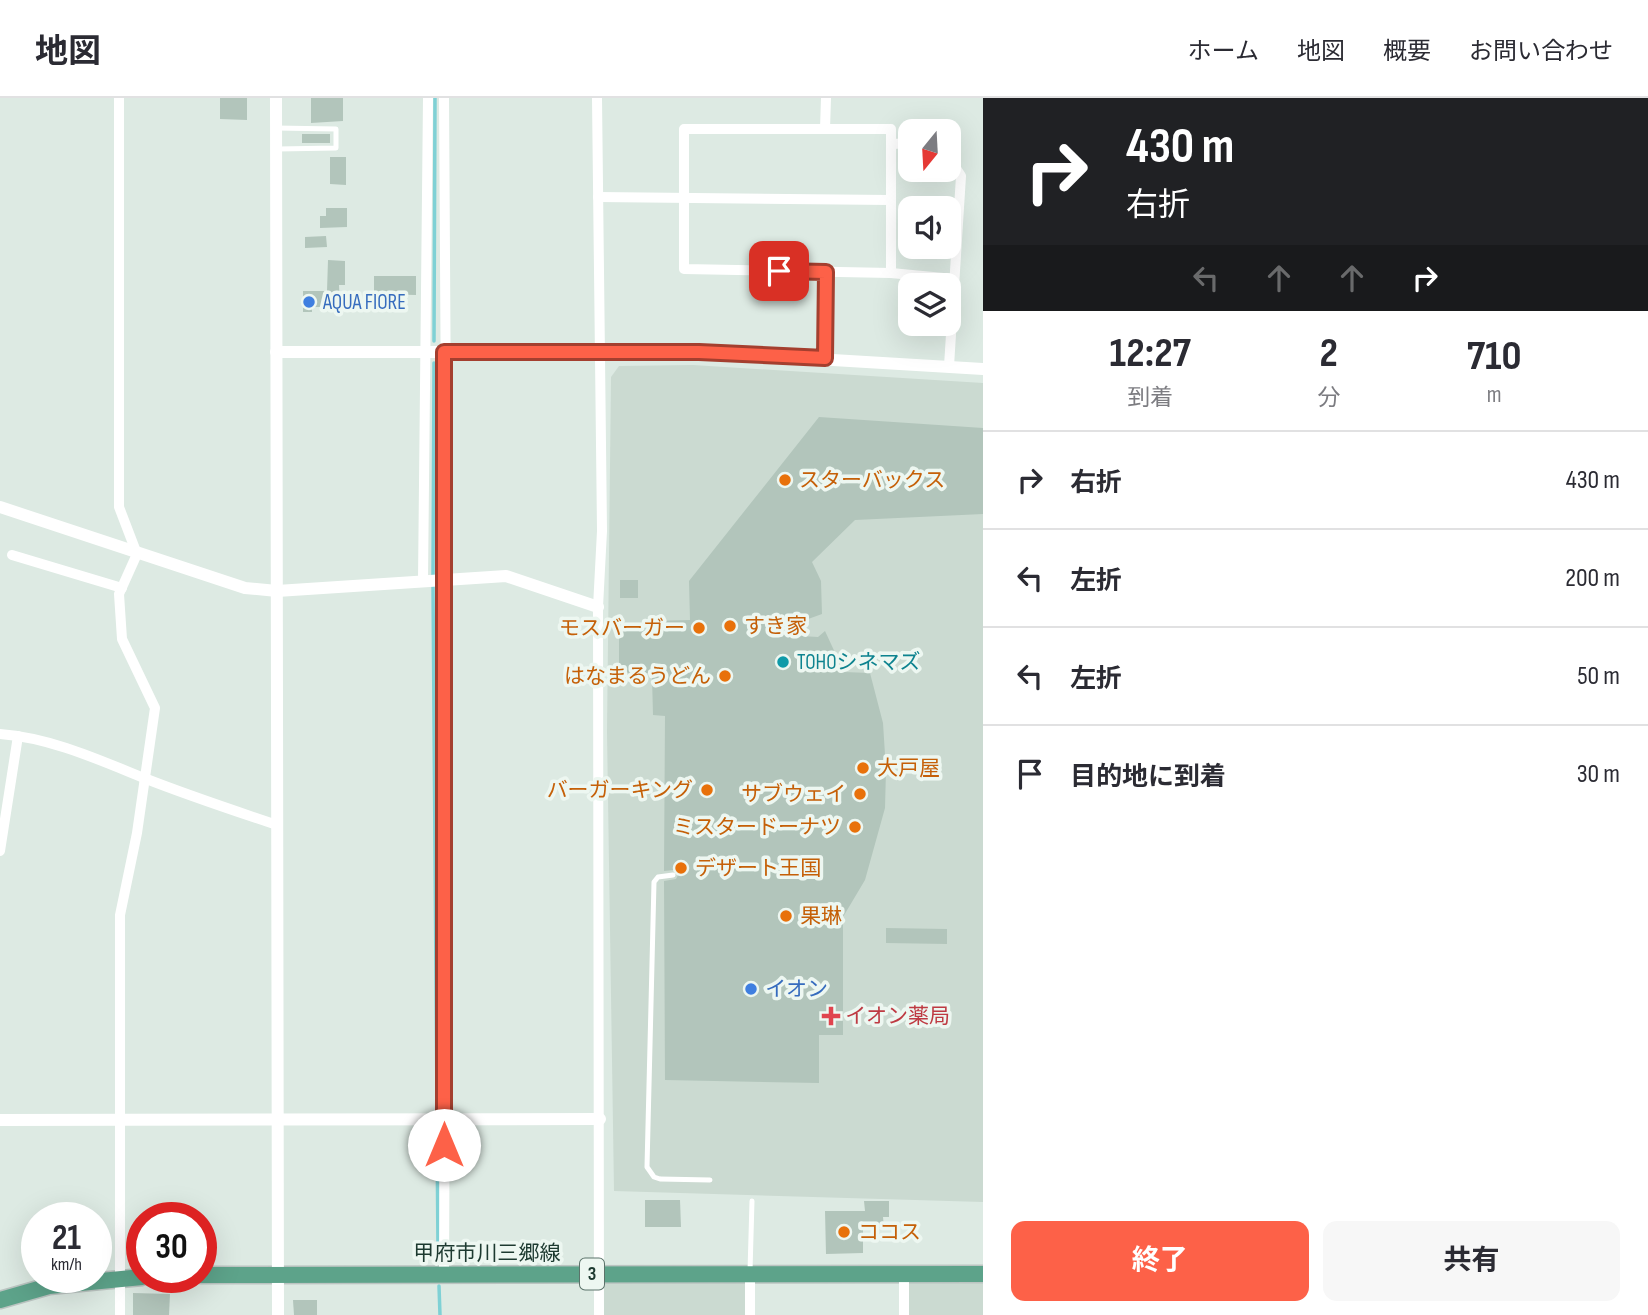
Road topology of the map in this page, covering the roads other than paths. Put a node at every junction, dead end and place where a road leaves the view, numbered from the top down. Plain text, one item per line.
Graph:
1 (119, 98) edge
2 (276, 98) edge
3 (428, 98) edge
4 (444, 98) edge
5 (597, 98) edge
6 (825, 98) edge
7 (276, 128) junction
8 (825, 129) junction
9 (893, 144) junction
10 (898, 144) edge
11 (276, 149) junction
12 (961, 182) edge
13 (598, 197) junction
14 (684, 198) junction
15 (891, 200) junction
16 (826, 272) junction
17 (891, 273) junction
18 (954, 273) edge
19 (898, 274) edge
20 (951, 336) edge
21 (599, 351) junction
22 (276, 352) junction
23 (425, 352) junction
24 (444, 352) junction
25 (825, 358) junction
26 (949, 366) junction
27 (983, 369) edge
28 (0, 507) edge
29 (138, 554) junction
30 (12, 555) dead end
31 (447, 578) junction
32 (423, 580) junction
33 (122, 588) junction
34 (277, 591) junction
35 (598, 607) junction
36 (0, 734) edge
37 (18, 736) junction
38 (145, 779) junction
39 (277, 825) junction
40 (0, 851) edge
41 (673, 875) dead end
42 (277, 1119) junction
43 (444, 1119) junction
44 (600, 1119) junction
45 (0, 1120) edge
46 (120, 1120) junction
47 (710, 1180) dead end
48 (752, 1201) dead end
49 (278, 1274) junction
50 (599, 1274) junction
51 (750, 1274) junction
52 (904, 1274) junction
53 (983, 1274) edge
54 (217, 1275) edge
55 (444, 1275) junction
56 (120, 1277) junction
57 (126, 1277) edge
58 (0, 1300) edge
59 (120, 1315) edge
60 (278, 1315) edge
61 (599, 1315) edge
62 (750, 1315) edge
63 (904, 1315) edge

1 - 29 street
2 - 7 street
3 - 23 street
4 - 24 street
5 - 13 street
6 - 8 street
7 - 11 street
7 - 11 lane
8 - 9 street
8 - 14 street
9 - 10 street
9 - 15 street
11 - 22 street
12 - 18 street
13 - 14 street
13 - 21 street
14 - 15 street
14 - 16 street
15 - 17 street
16 - 17 street
16 - 25 street
17 - 19 street
20 - 26 street
21 - 24 street
21 - 25 street
21 - 35 street
22 - 23 street
22 - 34 street
23 - 24 street
23 - 32 street
24 - 31 street
25 - 26 street
26 - 27 street
28 - 29 street
29 - 33 street
29 - 34 street
30 - 33 street
31 - 32 street
31 - 35 street
31 - 43 street
32 - 34 street
33 - 38 street
34 - 39 street
35 - 44 street
36 - 37 street
37 - 38 street
37 - 40 street
38 - 39 street
38 - 46 street
39 - 42 street
41 - 47 lane
42 - 43 street
42 - 46 street
42 - 49 street
43 - 44 street
43 - 55 street
44 - 50 street
45 - 46 street
46 - 56 street
48 - 51 lane
49 - 54 main road, 甲府市川三郷線 / 3
49 - 55 main road, 甲府市川三郷線 / 3
49 - 60 street
50 - 51 main road, 甲府市川三郷線 / 3
50 - 55 main road, 甲府市川三郷線 / 3
50 - 61 street
51 - 52 main road, 甲府市川三郷線 / 3
51 - 62 street
52 - 53 main road, 甲府市川三郷線 / 3
52 - 63 street
56 - 57 main road
56 - 58 main road
56 - 59 street

